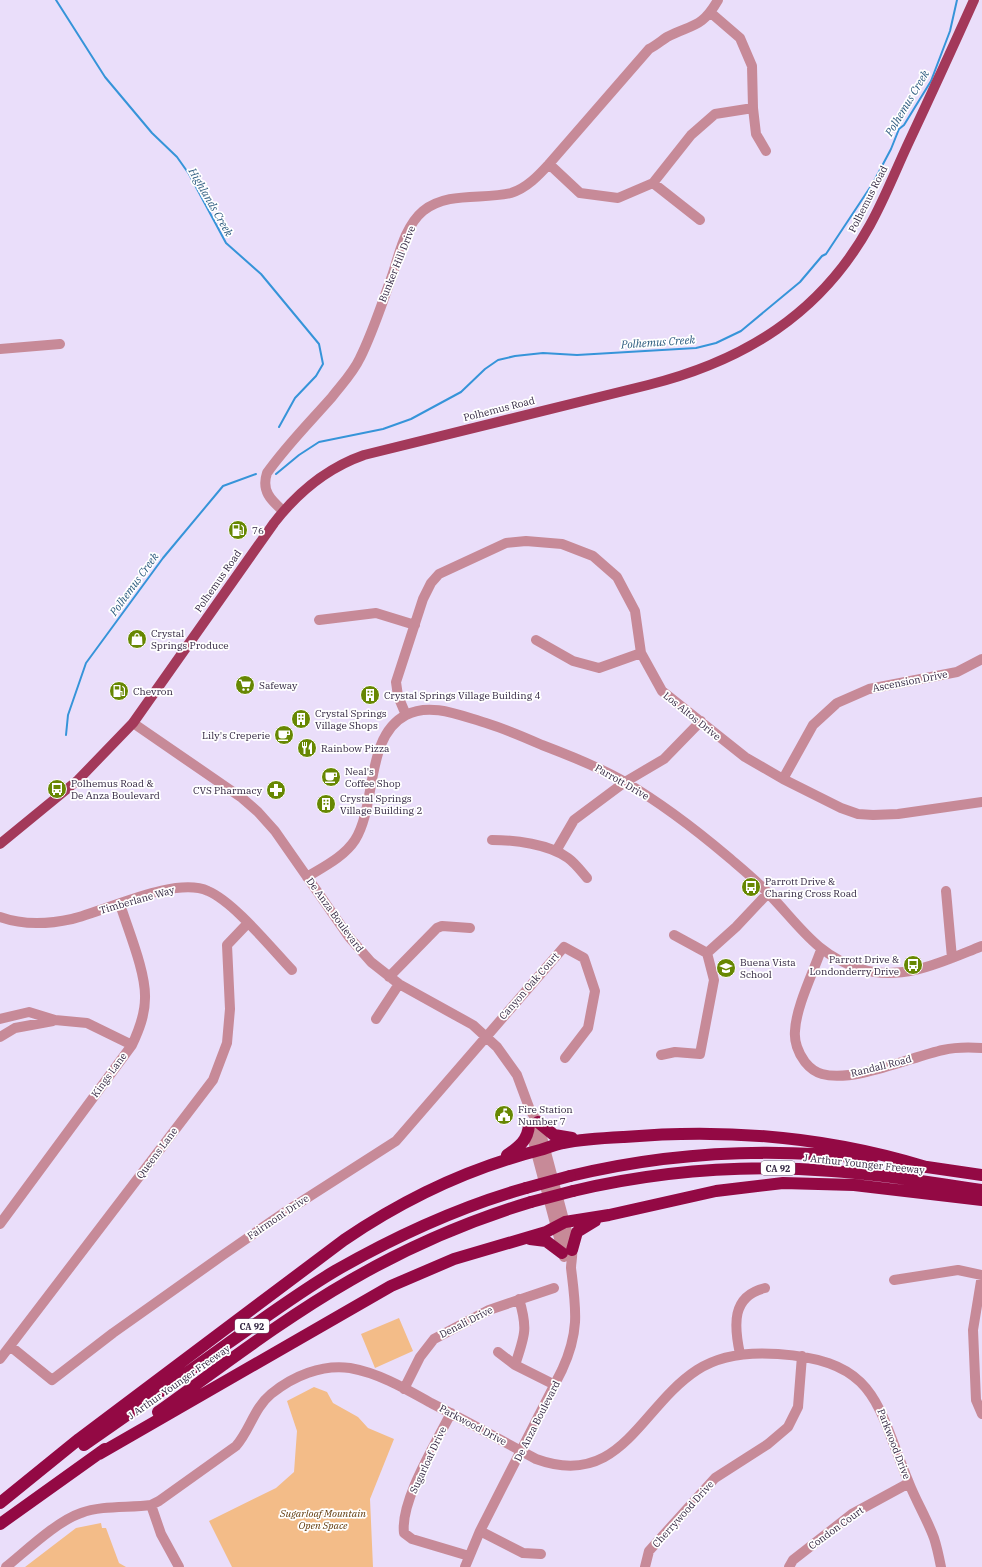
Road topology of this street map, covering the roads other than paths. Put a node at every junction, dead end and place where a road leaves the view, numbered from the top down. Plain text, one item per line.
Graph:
1 (718, 0) edge
2 (974, 0) edge
3 (711, 13) junction
4 (752, 108) junction
5 (766, 151) dead end
6 (549, 164) junction
7 (653, 183) junction
8 (700, 220) dead end
9 (60, 344) dead end
10 (0, 349) edge
11 (283, 511) junction
12 (319, 620) dead end
13 (414, 625) junction
14 (536, 640) dead end
15 (641, 653) junction
16 (982, 659) edge
17 (406, 715) junction
18 (701, 721) junction
19 (133, 723) junction
20 (783, 779) junction
21 (625, 782) junction
22 (982, 802) edge
23 (492, 840) dead end
24 (0, 844) edge
25 (556, 851) junction
26 (307, 877) junction
27 (587, 878) dead end
28 (946, 891) dead end
29 (768, 893) junction
30 (120, 904) junction
31 (0, 917) edge
32 (247, 924) junction
33 (470, 928) dead end
34 (674, 935) dead end
35 (982, 946) edge
36 (821, 950) junction
37 (707, 953) junction
38 (952, 958) junction
39 (292, 970) dead end
40 (389, 977) junction
41 (399, 984) junction
42 (376, 1018) dead end
43 (0, 1020) edge
44 (55, 1020) junction
45 (486, 1036) junction
46 (0, 1037) edge
47 (132, 1045) junction
48 (982, 1048) edge
49 (661, 1055) dead end
50 (565, 1058) dead end
51 (533, 1123) junction
52 (585, 1140) junction
53 (540, 1150) junction
54 (490, 1164) junction
55 (926, 1167) junction
56 (982, 1175) edge
57 (982, 1190) edge
58 (982, 1200) edge
59 (609, 1216) junction
60 (0, 1224) edge
61 (560, 1225) junction
62 (519, 1240) junction
63 (567, 1251) junction
64 (982, 1275) edge
65 (894, 1280) dead end
66 (554, 1288) dead end
67 (765, 1288) dead end
68 (519, 1299) junction
69 (10, 1346) junction
70 (498, 1352) dead end
71 (740, 1354) junction
72 (802, 1356) junction
73 (0, 1360) edge
74 (515, 1365) junction
75 (555, 1385) junction
76 (404, 1389) junction
77 (450, 1413) junction
78 (982, 1414) edge
79 (522, 1452) junction
80 (99, 1454) junction
81 (909, 1483) junction
82 (0, 1504) edge
83 (151, 1505) junction
84 (0, 1524) edge
85 (480, 1531) junction
86 (541, 1554) dead end
87 (469, 1556) junction
88 (6, 1567) edge
89 (178, 1567) edge
90 (465, 1567) edge
91 (645, 1567) edge
92 (789, 1567) edge
93 (941, 1567) edge

1 - 3 street, Bunker Hill Drive
2 - 11 main road, Polhemus Road
3 - 4 street
3 - 6 street, Bunker Hill Drive
4 - 5 street
4 - 7 street
6 - 7 street
6 - 11 street, Bunker Hill Drive
7 - 8 street
9 - 10 street
11 - 19 main road, Polhemus Road
12 - 13 street
13 - 15 street, Los Altos Drive
13 - 17 street, Los Altos Drive
14 - 15 street
15 - 18 street, Los Altos Drive
16 - 20 street, Ascension Drive
17 - 21 street, Parrott Drive
17 - 26 street, Parrott Drive
18 - 20 street, Los Altos Drive
18 - 21 street
19 - 24 main road, Polhemus Road
19 - 26 street, De Anza Boulevard
20 - 22 street, Los Altos Drive
21 - 25 street
21 - 29 street, Parrott Drive
23 - 25 street
25 - 27 street
26 - 40 street, De Anza Boulevard
28 - 38 street
29 - 36 street, Parrott Drive
29 - 37 street
30 - 31 street, Timberlane Way
30 - 32 street, Timberlane Way
30 - 47 street, Kings Lane
32 - 39 street, Timberlane Way
32 - 69 street, Queens Lane
33 - 40 street
34 - 37 street
35 - 38 street, Parrott Drive
36 - 38 street, Parrott Drive
36 - 48 street, Randall Road
37 - 49 street
40 - 41 street, De Anza Boulevard
41 - 42 street
41 - 45 street, De Anza Boulevard
43 - 44 street
44 - 46 street
44 - 47 street
45 - 50 street, Canyon Oak Court
45 - 51 street, De Anza Boulevard
45 - 69 street, Fairmont Drive
47 - 60 street, Kings Lane
51 - 52 highway
51 - 53 street, De Anza Boulevard
51 - 54 highway
52 - 53 highway
52 - 55 highway
53 - 54 highway
53 - 61 street, De Anza Boulevard
54 - 82 highway
55 - 56 highway, J Arthur Younger Freeway / CA 92
55 - 82 highway, J Arthur Younger Freeway / CA 92, bridge
57 - 80 highway, J Arthur Younger Freeway / CA 92, bridge
58 - 59 highway
59 - 61 highway
59 - 63 highway
61 - 62 highway
61 - 63 street, De Anza Boulevard
62 - 63 highway
62 - 80 highway
63 - 75 street, De Anza Boulevard
64 - 65 street
64 - 78 street
66 - 68 street, Denali Drive
67 - 71 street
68 - 74 street
68 - 76 street, Denali Drive
69 - 73 street, Queens Lane
70 - 74 street
71 - 72 street, Parkwood Drive
71 - 79 street, Parkwood Drive
72 - 81 street, Parkwood Drive
72 - 91 street, Cherrywood Drive
74 - 75 street
75 - 79 street, De Anza Boulevard
76 - 77 street, Parkwood Drive
76 - 83 street, Parkwood Drive
77 - 79 street, Parkwood Drive
77 - 87 street, Sugarloaf Drive
79 - 85 street, De Anza Boulevard
80 - 84 highway, J Arthur Younger Freeway / CA 92
81 - 92 street, Condon Court
81 - 93 street, Parkwood Drive
83 - 88 street, Parkwood Drive
83 - 89 street
85 - 86 street
85 - 87 street, De Anza Boulevard
87 - 90 street, De Anza Boulevard

